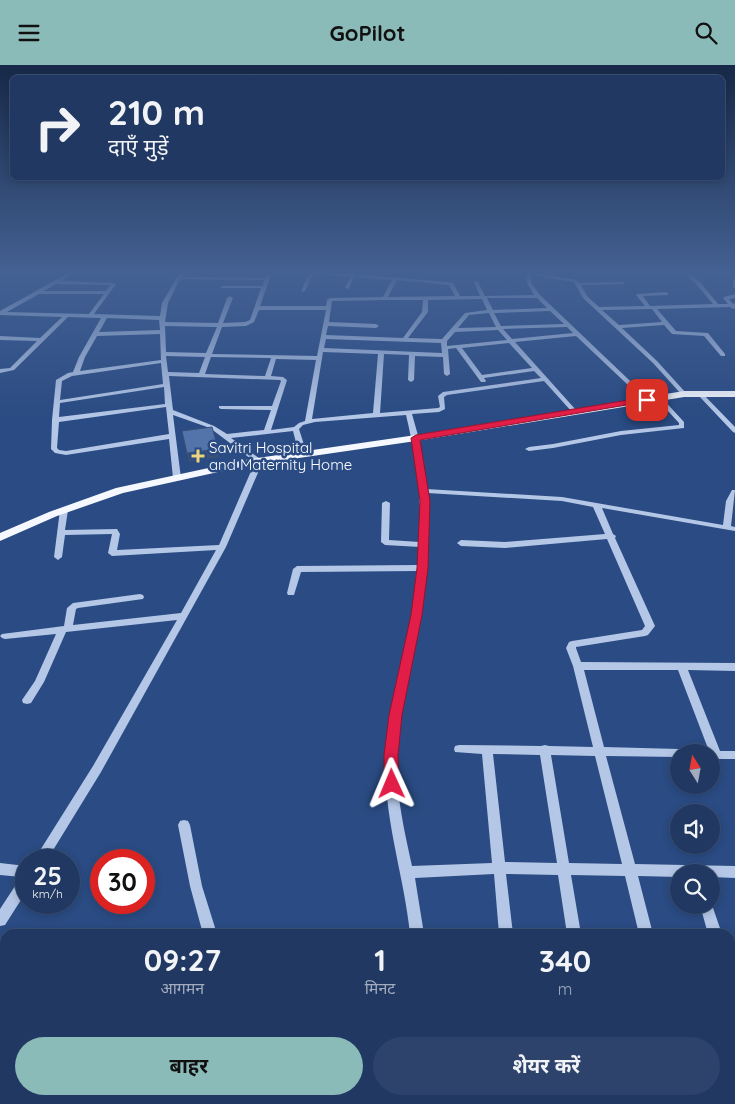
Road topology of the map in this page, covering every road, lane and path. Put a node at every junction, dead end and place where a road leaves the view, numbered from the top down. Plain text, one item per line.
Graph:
1 (61, 320) edge
2 (102, 320) edge
3 (156, 320) edge
4 (222, 320) edge
5 (252, 320) edge
6 (326, 320) edge
7 (419, 320) edge
8 (463, 320) edge
9 (495, 320) edge
10 (562, 320) edge
11 (611, 320) edge
12 (663, 320) edge
13 (162, 321) junction
14 (666, 323) junction
15 (326, 324) junction
16 (220, 325) junction
17 (567, 325) junction
18 (376, 326) dead end
19 (618, 327) junction
20 (499, 328) junction
21 (453, 330) junction
22 (162, 332) junction
23 (94, 334) junction
24 (577, 334) junction
25 (324, 337) junction
26 (0, 338) edge
27 (41, 340) junction
28 (404, 340) junction
29 (444, 341) junction
30 (510, 341) junction
31 (458, 347) junction
32 (322, 350) junction
33 (445, 351) junction
34 (381, 353) junction
35 (412, 354) junction
36 (208, 355) junction
37 (722, 355) dead end
38 (274, 357) junction
39 (164, 358) junction
40 (320, 358) junction
41 (536, 369) junction
42 (0, 371) edge
43 (76, 373) junction
44 (165, 374) junction
45 (447, 374) dead end
46 (201, 375) junction
47 (268, 377) junction
48 (480, 377) junction
49 (545, 379) junction
50 (411, 380) dead end
51 (166, 385) junction
52 (488, 387) junction
53 (684, 394) junction
54 (700, 394) junction
55 (735, 394) edge
56 (659, 398) junction
57 (647, 400) junction
58 (57, 402) junction
59 (221, 407) dead end
60 (169, 408) junction
61 (275, 408) junction
62 (574, 411) junction
63 (409, 414) junction
64 (376, 416) junction
65 (55, 419) junction
66 (308, 421) junction
67 (296, 429) junction
68 (735, 431) edge
69 (267, 432) junction
70 (172, 436) junction
71 (228, 436) junction
72 (416, 438) junction
73 (529, 449) dead end
74 (303, 454) junction
75 (259, 461) junction
76 (177, 477) junction
77 (424, 491) junction
78 (735, 492) edge
79 (386, 503) dead end
80 (596, 503) junction
81 (64, 510) junction
82 (731, 528) edge
83 (61, 533) junction
84 (612, 536) junction
85 (0, 537) edge
86 (461, 543) dead end
87 (423, 545) junction
88 (222, 547) junction
89 (58, 557) dead end
90 (422, 568) junction
91 (291, 593) dead end
92 (140, 597) dead end
93 (184, 616) junction
94 (65, 629) junction
95 (5, 636) dead end
96 (578, 666) junction
97 (681, 666) junction
98 (735, 667) edge
99 (27, 700) dead end
100 (710, 744) edge
101 (459, 749) dead end
102 (487, 749) junction
103 (545, 749) junction
104 (599, 750) junction
105 (670, 753) edge
106 (720, 755) edge
107 (735, 755) edge
108 (184, 825) dead end
109 (47, 849) edge
110 (500, 868) junction
111 (0, 869) edge
112 (563, 869) junction
113 (15, 871) edge
114 (629, 871) junction
115 (409, 872) junction
116 (670, 872) edge
117 (720, 872) edge
118 (735, 872) edge
119 (15, 898) edge
120 (709, 914) edge
121 (0, 920) edge
122 (209, 929) edge
123 (416, 929) edge
124 (506, 929) edge
125 (573, 929) edge
126 (645, 929) edge
127 (713, 929) edge

1 - 27 street
2 - 23 street
3 - 13 street
4 - 16 street
5 - 16 street
6 - 15 street
7 - 28 street
8 - 21 street
9 - 20 street
10 - 17 street
11 - 19 street
12 - 14 street
13 - 16 street
13 - 22 street
14 - 19 street
14 - 37 street
15 - 18 street
15 - 25 street
16 - 36 street
17 - 20 street
17 - 24 street
19 - 53 street
20 - 21 street
20 - 30 street
21 - 29 street
22 - 23 street
22 - 39 street
23 - 43 street
24 - 30 street
24 - 57 street
25 - 28 street
25 - 32 street
26 - 27 street
27 - 42 street
28 - 29 street
29 - 33 street
30 - 31 street
30 - 41 street
31 - 33 street
31 - 48 street
32 - 34 street
32 - 40 street
33 - 35 street
33 - 45 street
34 - 35 street
34 - 64 street
35 - 50 street
36 - 38 street
36 - 39 street
36 - 46 street
38 - 40 street
38 - 47 street
39 - 43 street
39 - 44 street
40 - 66 street
41 - 48 street
41 - 49 street
43 - 58 street
44 - 46 street
44 - 51 street
46 - 47 street
47 - 61 street
48 - 52 street
49 - 52 street
49 - 62 street
51 - 58 street
51 - 60 street
52 - 63 street
53 - 54 main road
53 - 56 main road
54 - 55 main road
54 - 68 street
56 - 57 main road
56 - 73 street
57 - 62 main road
58 - 65 street
59 - 61 street
60 - 65 street
60 - 70 street
60 - 71 street
61 - 69 street
62 - 72 main road
63 - 64 street
63 - 72 street
64 - 66 street
65 - 70 street
66 - 67 street
67 - 69 street
67 - 74 street
69 - 71 street
70 - 76 street
71 - 75 street
72 - 74 main road
72 - 77 street
74 - 75 main road
75 - 76 main road
75 - 88 street
76 - 81 main road
77 - 80 street
77 - 87 street
78 - 82 street
79 - 87 street
80 - 82 street
80 - 84 street
81 - 83 street
81 - 85 main road
83 - 88 street
83 - 89 street
84 - 86 street
84 - 96 street
87 - 90 street
88 - 93 street
90 - 91 street
90 - 115 street
92 - 94 street
93 - 94 street
93 - 109 street
94 - 95 street
94 - 99 street
96 - 97 street
96 - 104 street
97 - 98 street
97 - 100 street
101 - 102 street
102 - 103 street
102 - 110 street
103 - 104 street
103 - 112 street
104 - 105 street
104 - 114 street
106 - 107 street
108 - 122 street
110 - 112 street
110 - 115 street
110 - 124 street
111 - 113 street
112 - 114 street
112 - 125 street
114 - 116 street
114 - 126 street
115 - 123 street
117 - 118 street
119 - 121 street
120 - 127 street

